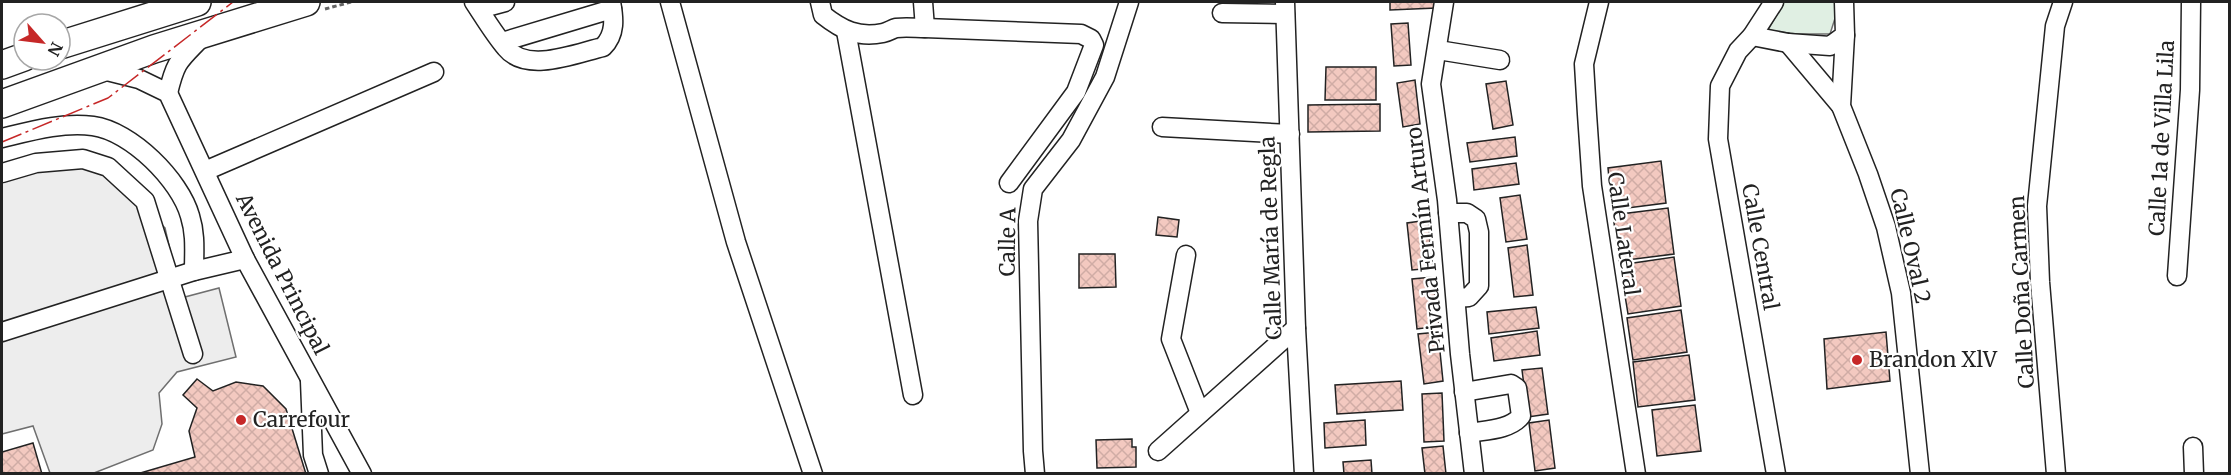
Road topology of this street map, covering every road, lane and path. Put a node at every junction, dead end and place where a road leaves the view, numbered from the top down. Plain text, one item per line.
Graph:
1 (197, 2) edge
2 (306, 2) edge
3 (505, 2) edge
4 (670, 2) edge
5 (820, 2) edge
6 (923, 2) edge
7 (1129, 2) edge
8 (1444, 2) edge
9 (1599, 2) edge
10 (1774, 2) edge
11 (1844, 2) edge
12 (2063, 2) edge
13 (2191, 2) edge
14 (476, 5) edge
15 (612, 5) edge
16 (1285, 8) edge
17 (1222, 13) dead end
18 (925, 28) junction
19 (846, 31) junction
20 (208, 32) junction
21 (1845, 34) junction
22 (1752, 36) junction
23 (72, 41) edge
24 (502, 42) junction
25 (1788, 43) junction
26 (1438, 50) junction
27 (1500, 60) dead end
28 (99, 69) junction
29 (434, 72) dead end
30 (168, 93) junction
31 (2, 104) edge
32 (1841, 106) junction
33 (1162, 127) dead end
34 (1290, 134) junction
35 (2, 138) edge
36 (204, 171) junction
37 (2, 173) edge
38 (1009, 183) dead end
39 (1448, 213) junction
40 (1186, 255) dead end
41 (245, 259) junction
42 (194, 271) junction
43 (2177, 276) dead end
44 (169, 279) junction
45 (1456, 298) junction
46 (1296, 328) junction
47 (2, 332) edge
48 (193, 354) dead end
49 (309, 376) junction
50 (1464, 392) junction
51 (913, 395) dead end
52 (1200, 413) junction
53 (1469, 433) junction
54 (2193, 447) dead end
55 (1158, 451) dead end
56 (319, 474) edge
57 (362, 474) edge
58 (813, 474) edge
59 (1035, 474) edge
60 (1304, 474) edge
61 (1474, 474) edge
62 (1636, 474) edge
63 (1776, 474) edge
64 (1920, 474) edge
65 (2056, 474) edge
66 (2194, 474) edge

1 - 23 highway
2 - 20 highway
3 - 14 street
4 - 58 street
5 - 19 street
6 - 18 street
7 - 59 street, Calle A
8 - 26 street, Privada Fermín Arturo
9 - 62 street, Calle Lateral
10 - 22 street, Calle Central
11 - 21 street, Calle Oval 2
12 - 65 street, Calle Doña Carmen
13 - 43 street, Calle 1a de Villa Lila
14 - 24 street
15 - 24 street
15 - 24 street
16 - 17 street
16 - 34 street, Calle María de Regla
18 - 19 street
18 - 38 street
19 - 51 street
20 - 28 highway
20 - 30 street
21 - 25 street
21 - 32 street, Calle Oval 2
22 - 25 street
22 - 63 street, Calle Central
25 - 32 street
26 - 27 street
26 - 39 street, Privada Fermín Arturo
28 - 30 street
28 - 31 highway
29 - 36 street
30 - 36 street, Avenida Principal
32 - 64 street, Calle Oval 2
33 - 34 street
34 - 46 street, Calle María de Regla
35 - 42 street
36 - 41 street, Avenida Principal
37 - 44 street
39 - 45 street, Privada Fermín Arturo
39 - 45 street
40 - 52 street
41 - 42 street
41 - 49 street, Avenida Principal
42 - 44 street
44 - 47 street
44 - 48 street
45 - 50 street, Privada Fermín Arturo
46 - 52 street
46 - 60 street, Calle María de Regla
49 - 56 street
49 - 57 street, Avenida Principal
50 - 53 street, Privada Fermín Arturo
50 - 53 street
52 - 55 street
53 - 61 street, Privada Fermín Arturo
54 - 66 street

